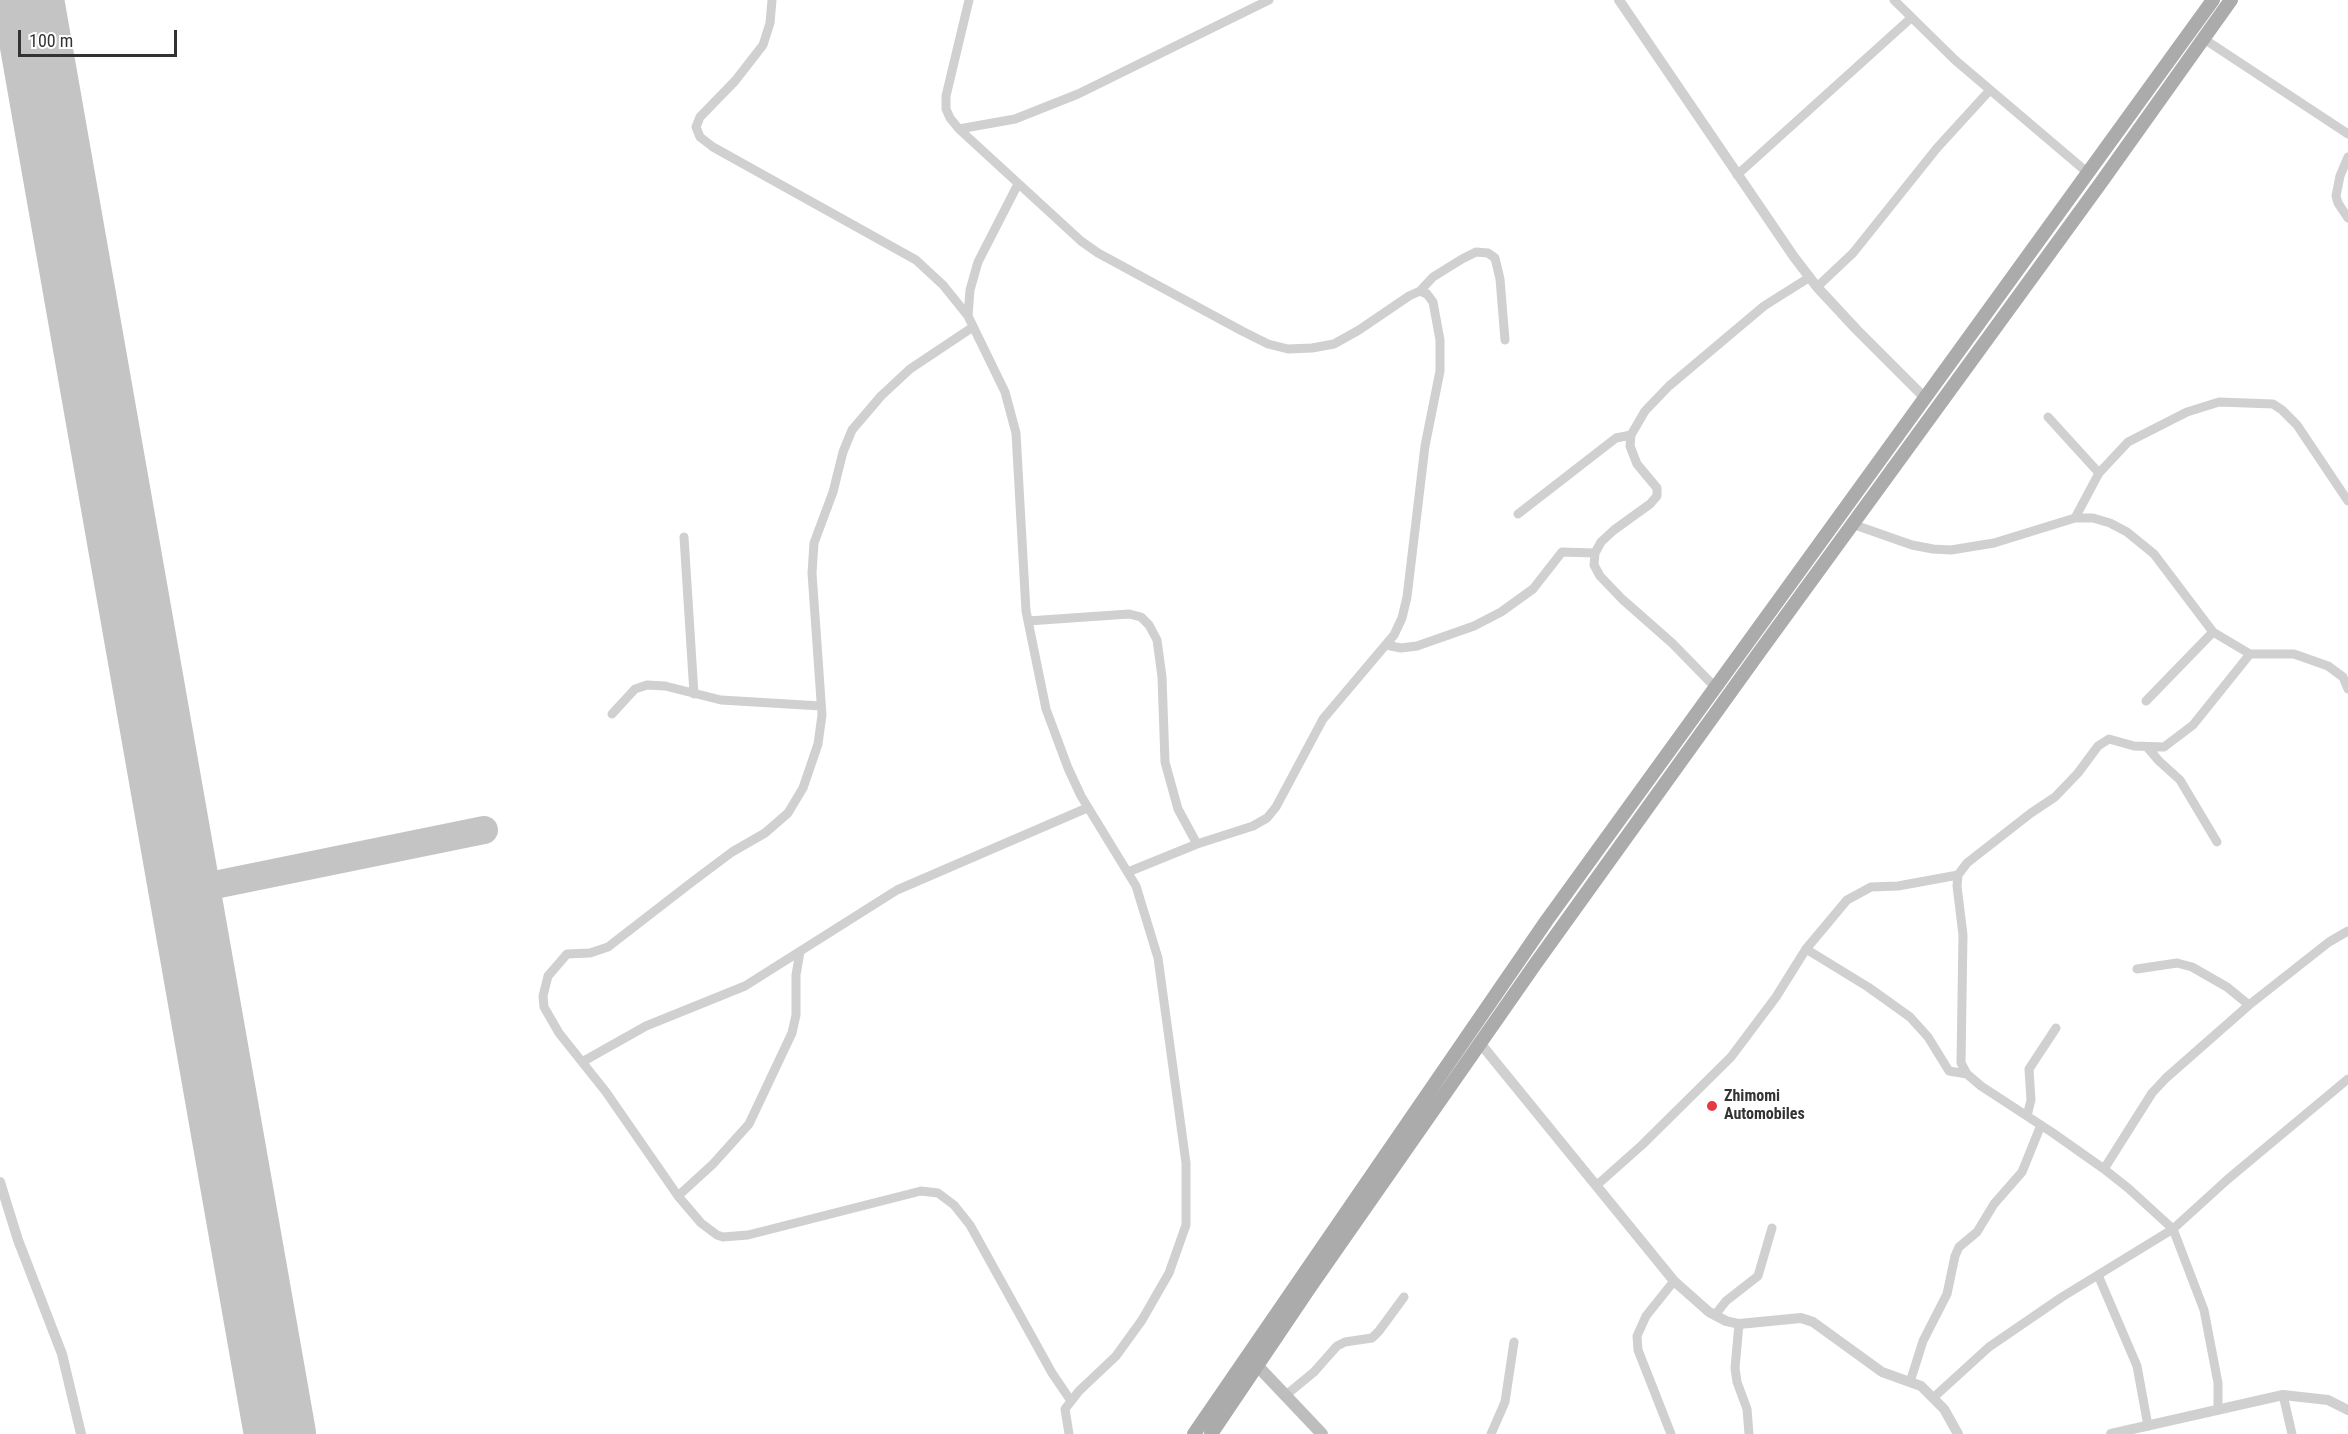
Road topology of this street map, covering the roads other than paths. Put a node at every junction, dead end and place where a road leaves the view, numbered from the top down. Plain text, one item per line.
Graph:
1 (772, 0) edge
2 (969, 0) edge
3 (1269, 0) edge
4 (1619, 0) edge
5 (1894, 0) edge
6 (2212, 0) edge
7 (2230, 0) edge
8 (1911, 18) junction
9 (2204, 39) junction
10 (1990, 90) junction
11 (958, 129) junction
12 (2348, 134) edge
13 (2348, 157) edge
14 (2088, 173) junction
15 (1737, 175) junction
16 (1018, 184) junction
17 (2348, 218) edge
18 (1810, 277) junction
19 (1817, 287) junction
20 (1420, 291) junction
21 (968, 316) junction
22 (973, 327) junction
23 (1505, 340) dead end
24 (1924, 397) junction
25 (2048, 417) dead end
26 (1631, 435) junction
27 (2099, 473) junction
28 (2348, 501) edge
29 (1518, 514) dead end
30 (2075, 518) junction
31 (1852, 524) junction
32 (684, 537) dead end
33 (1595, 552) junction
34 (1028, 621) junction
35 (2213, 632) junction
36 (1386, 645) junction
37 (2250, 654) junction
38 (1716, 688) junction
39 (2348, 689) edge
40 (694, 694) junction
41 (2146, 701) dead end
42 (821, 706) junction
43 (612, 714) dead end
44 (2147, 747) junction
45 (1088, 808) junction
46 (2217, 842) dead end
47 (1197, 844) junction
48 (1128, 872) junction
49 (1958, 875) junction
50 (2348, 931) edge
51 (1806, 949) junction
52 (800, 952) junction
53 (2137, 969) dead end
54 (2249, 1005) junction
55 (2056, 1028) dead end
56 (1480, 1043) junction
57 (582, 1062) junction
58 (1967, 1074) junction
59 (2348, 1079) edge
60 (2027, 1116) junction
61 (2041, 1125) junction
62 (2104, 1169) junction
63 (0, 1182) edge
64 (1597, 1185) junction
65 (678, 1196) junction
66 (3, 1204) edge
67 (1772, 1228) dead end
68 (2173, 1229) junction
69 (2098, 1275) junction
70 (1674, 1281) junction
71 (1404, 1297) dead end
72 (1715, 1315) junction
73 (1739, 1324) junction
74 (1514, 1342) dead end
75 (1247, 1355) junction
76 (1259, 1366) junction
77 (1910, 1382) junction
78 (1286, 1395) junction
79 (2283, 1395) junction
80 (1933, 1398) junction
81 (1071, 1401) junction
82 (2218, 1410) junction
83 (2348, 1410) edge
84 (2148, 1426) junction
85 (81, 1434) edge
86 (1069, 1434) edge
87 (1194, 1434) edge
88 (1211, 1434) edge
89 (1322, 1434) edge
90 (1491, 1434) edge
91 (1671, 1434) edge
92 (1749, 1434) edge
93 (1958, 1434) edge
94 (2111, 1434) edge
95 (2292, 1434) edge

1 - 21 street
2 - 11 street
3 - 11 street
4 - 15 street
5 - 8 street
6 - 14 main road
7 - 9 main road
8 - 10 street
8 - 15 street
9 - 12 street
9 - 31 main road
10 - 14 street
10 - 19 street
11 - 16 street
13 - 17 street
14 - 24 main road
15 - 18 street
16 - 20 street
16 - 21 street
18 - 19 street
18 - 26 street
19 - 24 street
20 - 23 street
20 - 36 street
21 - 22 street
22 - 34 street
22 - 42 street
24 - 38 main road
25 - 27 street
26 - 29 street
26 - 33 street
27 - 28 street
27 - 30 street
30 - 31 street
30 - 35 street
31 - 56 main road
32 - 40 street
33 - 36 street
33 - 38 street
34 - 45 street
34 - 47 street
35 - 37 street
35 - 41 street
36 - 47 street
37 - 39 street
37 - 44 street
38 - 75 main road
40 - 42 street
40 - 43 street
42 - 57 street
44 - 46 street
44 - 49 street
45 - 48 street
45 - 52 street
47 - 48 street
48 - 81 street
49 - 51 street
49 - 58 street
50 - 54 street
51 - 58 street
51 - 64 street
52 - 57 street
52 - 65 street
53 - 54 street
54 - 62 street
55 - 60 street
56 - 64 street
56 - 76 main road
57 - 65 street
58 - 60 street
59 - 68 street
60 - 61 street
61 - 62 street
61 - 77 street
62 - 68 street
63 - 66 street
64 - 70 street
65 - 81 street
66 - 85 street
67 - 72 street
68 - 69 street
68 - 82 street
69 - 80 street
69 - 84 street
70 - 72 street
70 - 91 street
71 - 78 street
72 - 73 street
73 - 77 street
73 - 92 street
74 - 90 street
75 - 76 main road
75 - 87 main road
76 - 78 main road
76 - 88 main road
77 - 80 street
78 - 89 main road
79 - 82 street
79 - 83 street
79 - 95 street
80 - 93 street
81 - 86 street
82 - 84 street
84 - 94 street

